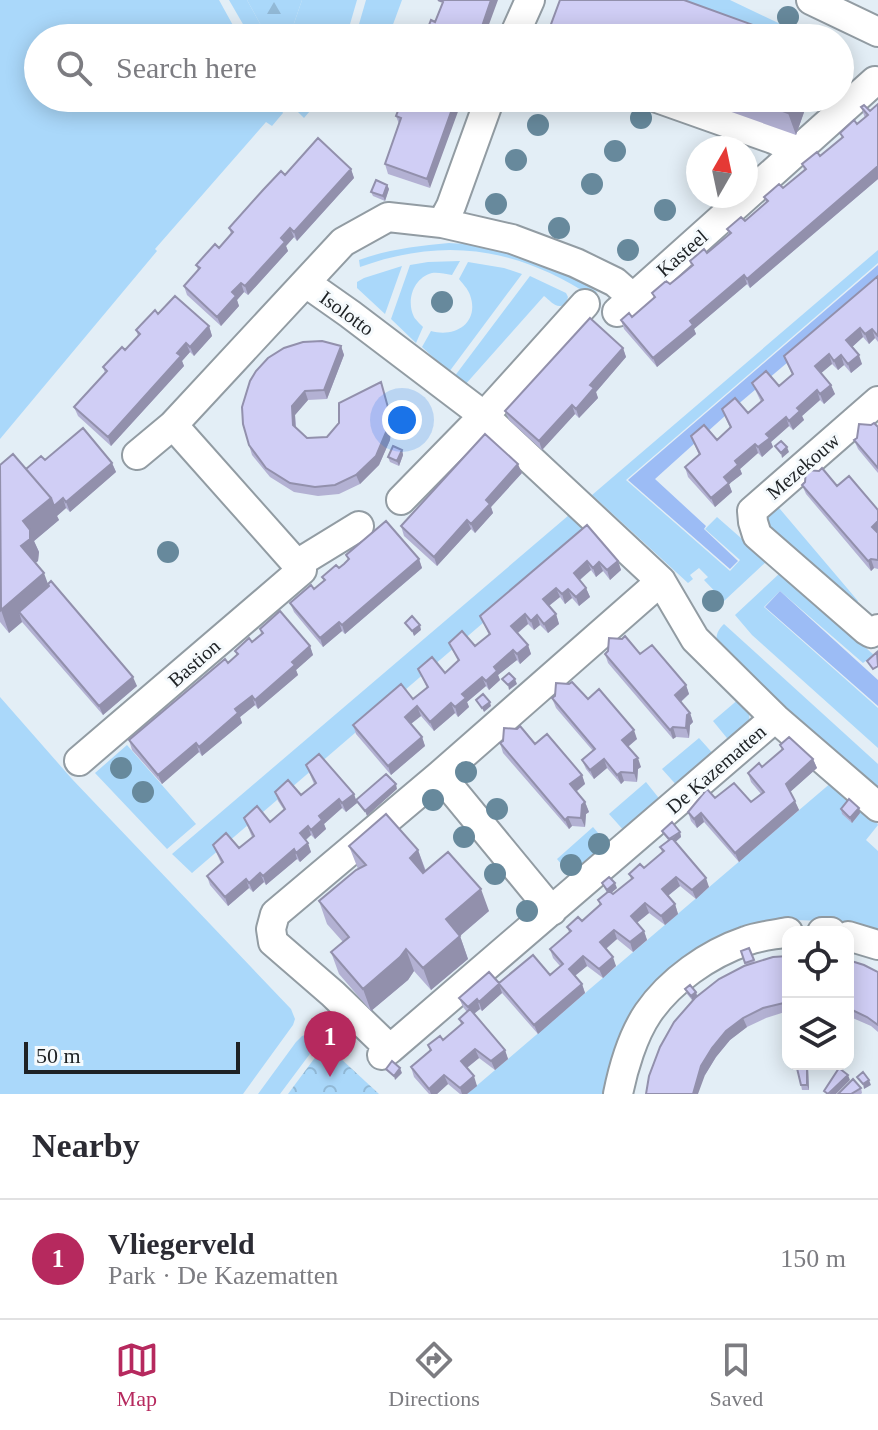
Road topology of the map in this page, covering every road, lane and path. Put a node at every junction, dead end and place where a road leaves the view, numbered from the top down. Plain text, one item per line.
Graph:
1 (530, 0) edge
2 (811, 0) edge
3 (519, 24) edge
4 (878, 32) edge
5 (875, 81) dead end
6 (854, 100) edge
7 (485, 112) edge
8 (697, 112) edge
9 (841, 112) edge
10 (798, 151) junction
11 (442, 223) junction
12 (306, 283) junction
13 (585, 304) dead end
14 (878, 401) edge
15 (483, 415) junction
16 (173, 425) junction
17 (137, 455) dead end
18 (401, 500) dead end
19 (359, 526) dead end
20 (297, 564) junction
21 (661, 581) junction
22 (875, 631) edge
23 (775, 718) junction
24 (79, 761) dead end
25 (440, 775) junction
26 (878, 807) edge
27 (552, 911) junction
28 (782, 933) edge
29 (854, 938) edge
30 (878, 945) edge
31 (618, 1094) edge

1 - 3 street
2 - 4 street
5 - 6 street, Kasteel
7 - 11 street
8 - 10 street
9 - 10 street, Kasteel
10 - 11 street, Kasteel
11 - 12 street, Kasteel
12 - 15 street, Isolotto
12 - 16 street
13 - 15 street
14 - 22 street, Mezekouw
15 - 18 street
15 - 21 street
16 - 17 street
16 - 20 street
19 - 20 street, Bastion
20 - 24 street, Bastion
21 - 23 street, De Kazematten
21 - 25 street, De Kazematten
23 - 26 street
23 - 27 street, De Kazematten
25 - 27 street
25 - 27 street, De Kazematten
28 - 31 street
29 - 30 street

